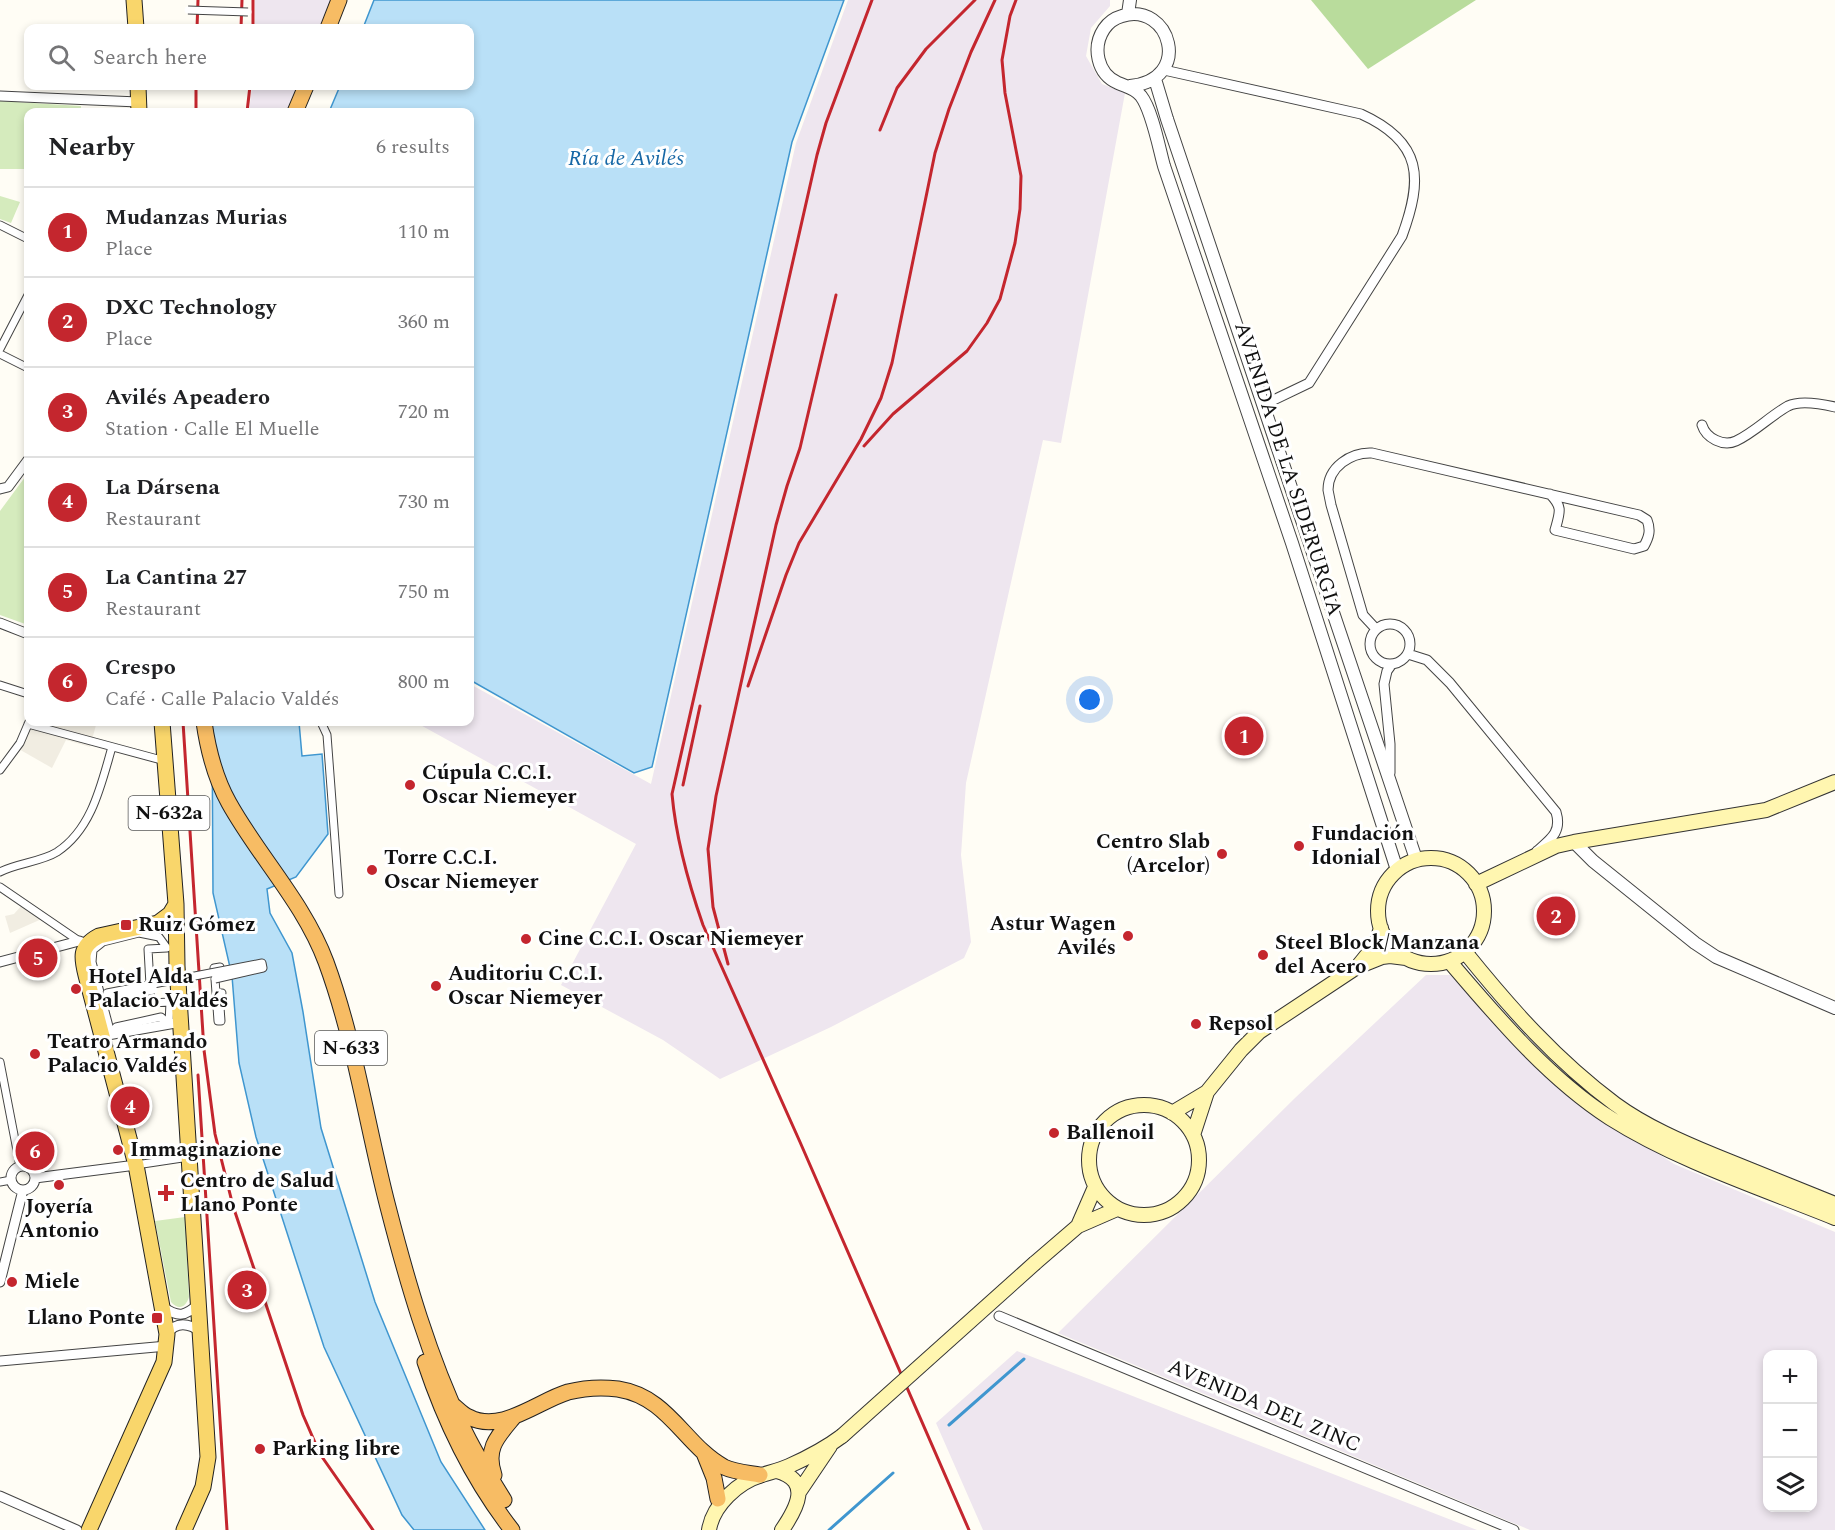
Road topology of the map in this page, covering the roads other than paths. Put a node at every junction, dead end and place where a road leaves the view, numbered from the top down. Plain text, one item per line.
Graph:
1 (134, 0) edge
2 (339, 0) edge
3 (1130, 0) edge
4 (188, 10) dead end
5 (248, 12) dead end
6 (1128, 14) junction
7 (136, 24) edge
8 (330, 24) edge
9 (1160, 75) junction
10 (1130, 86) junction
11 (138, 90) edge
12 (304, 90) edge
13 (0, 96) edge
14 (138, 107) edge
15 (297, 108) edge
16 (0, 225) edge
17 (24, 237) edge
18 (24, 303) edge
19 (0, 349) edge
20 (0, 354) edge
21 (24, 366) edge
22 (1263, 405) junction
23 (1835, 407) edge
24 (1702, 425) dead end
25 (24, 465) edge
26 (4, 488) edge
27 (1550, 494) junction
28 (0, 623) edge
29 (1376, 629) junction
30 (24, 632) edge
31 (1408, 654) junction
32 (1392, 664) junction
33 (0, 685) edge
34 (24, 693) edge
35 (27, 726) edge
36 (38, 726) edge
37 (162, 726) edge
38 (205, 726) edge
39 (323, 726) edge
40 (112, 747) junction
41 (165, 761) junction
42 (0, 770) edge
43 (1390, 782) junction
44 (1835, 782) edge
45 (1574, 842) junction
46 (1416, 860) junction
47 (1521, 863) junction
48 (1397, 870) junction
49 (0, 872) edge
50 (1476, 884) junction
51 (0, 887) edge
52 (339, 894) dead end
53 (176, 904) junction
54 (147, 926) junction
55 (1382, 928) junction
56 (83, 943) junction
57 (1465, 952) junction
58 (1407, 958) junction
59 (0, 962) edge
60 (1450, 962) junction
61 (177, 966) junction
62 (1357, 967) junction
63 (154, 989) dead end
64 (222, 993) dead end
65 (1835, 1008) edge
66 (175, 1023) junction
67 (107, 1035) junction
68 (0, 1062) edge
69 (1207, 1092) junction
70 (1172, 1113) junction
71 (1193, 1135) junction
72 (189, 1157) junction
73 (136, 1165) junction
74 (20, 1166) junction
75 (35, 1178) junction
76 (11, 1180) junction
77 (0, 1182) edge
78 (1095, 1187) junction
79 (24, 1190) junction
80 (1835, 1204) edge
81 (388, 1208) junction
82 (1117, 1209) junction
83 (1835, 1218) edge
84 (1078, 1226) junction
85 (0, 1282) edge
86 (199, 1304) junction
87 (163, 1307) junction
88 (999, 1316) dead end
89 (201, 1332) junction
90 (167, 1340) junction
91 (0, 1361) edge
92 (427, 1368) junction
93 (453, 1405) junction
94 (513, 1418) junction
95 (488, 1421) junction
96 (495, 1440) junction
97 (837, 1440) junction
98 (470, 1442) junction
99 (702, 1450) junction
100 (777, 1471) junction
101 (760, 1475) junction
102 (799, 1492) junction
103 (0, 1496) edge
104 (718, 1499) dead end
105 (504, 1500) junction
106 (78, 1530) edge
107 (89, 1530) edge
108 (184, 1530) edge
109 (512, 1530) edge
110 (524, 1530) edge
111 (709, 1530) edge
112 (782, 1530) edge
113 (1514, 1530) edge

1 - 7 main road
2 - 8 highway
3 - 6 street
4 - 5 street, bridge
6 - 9 street
6 - 10 street
9 - 10 street
9 - 22 street, AVENIDA DE LA SIDERURGIA
9 - 22 street
10 - 48 street, AVENIDA DE LA SIDERURGIA
11 - 14 main road
12 - 15 highway
13 - 14 street
16 - 17 street
18 - 19 street
20 - 21 street
22 - 43 street, AVENIDA DE LA SIDERURGIA
23 - 24 street
25 - 26 street
27 - 27 street
27 - 29 street
28 - 30 street
29 - 31 street
29 - 32 street
31 - 32 street
31 - 47 street
32 - 43 street
33 - 34 street
35 - 42 street
36 - 40 street
37 - 41 main road, N-632a
38 - 81 highway, N-633
39 - 52 street
40 - 41 street
40 - 49 street
41 - 53 main road, N-632a
43 - 46 street, AVENIDA DE LA SIDERURGIA
44 - 45 main road
45 - 47 main road
45 - 65 street
46 - 48 main road
46 - 50 main road
47 - 50 main road
48 - 55 main road
50 - 57 main road
51 - 56 street
53 - 54 main road
53 - 61 main road
54 - 56 main road
54 - 61 main road
55 - 58 main road
55 - 62 main road
56 - 59 street
56 - 67 main road
57 - 60 main road
57 - 80 main road
58 - 60 main road
58 - 62 main road
60 - 83 main road
61 - 66 main road
62 - 69 main road
63 - 64 street, bridge
66 - 67 street
66 - 67 street
66 - 72 main road
67 - 73 main road
68 - 74 street
69 - 70 main road
69 - 71 main road
70 - 71 main road
70 - 78 main road
71 - 82 main road
72 - 73 street
72 - 86 main road
73 - 75 street
73 - 87 main road
74 - 75 street
74 - 76 street
75 - 79 street
76 - 77 street
76 - 79 street
78 - 82 main road
78 - 84 main road
79 - 85 street
81 - 92 highway
81 - 93 highway
82 - 84 main road
84 - 97 main road, bridge
86 - 87 street
86 - 89 main road
87 - 90 main road
88 - 113 street, AVENIDA DEL ZINC
89 - 90 street
89 - 108 main road
90 - 91 street
90 - 107 main road
92 - 98 highway
92 - 109 highway
93 - 95 highway
93 - 98 highway
94 - 95 highway
94 - 96 highway
94 - 99 highway
95 - 98 highway
96 - 98 highway
96 - 105 highway
97 - 100 main road
97 - 102 main road
98 - 105 highway
98 - 109 highway
99 - 101 highway
99 - 104 highway
100 - 101 main road
100 - 102 main road
101 - 111 main road
102 - 112 main road
103 - 106 street
105 - 110 highway

